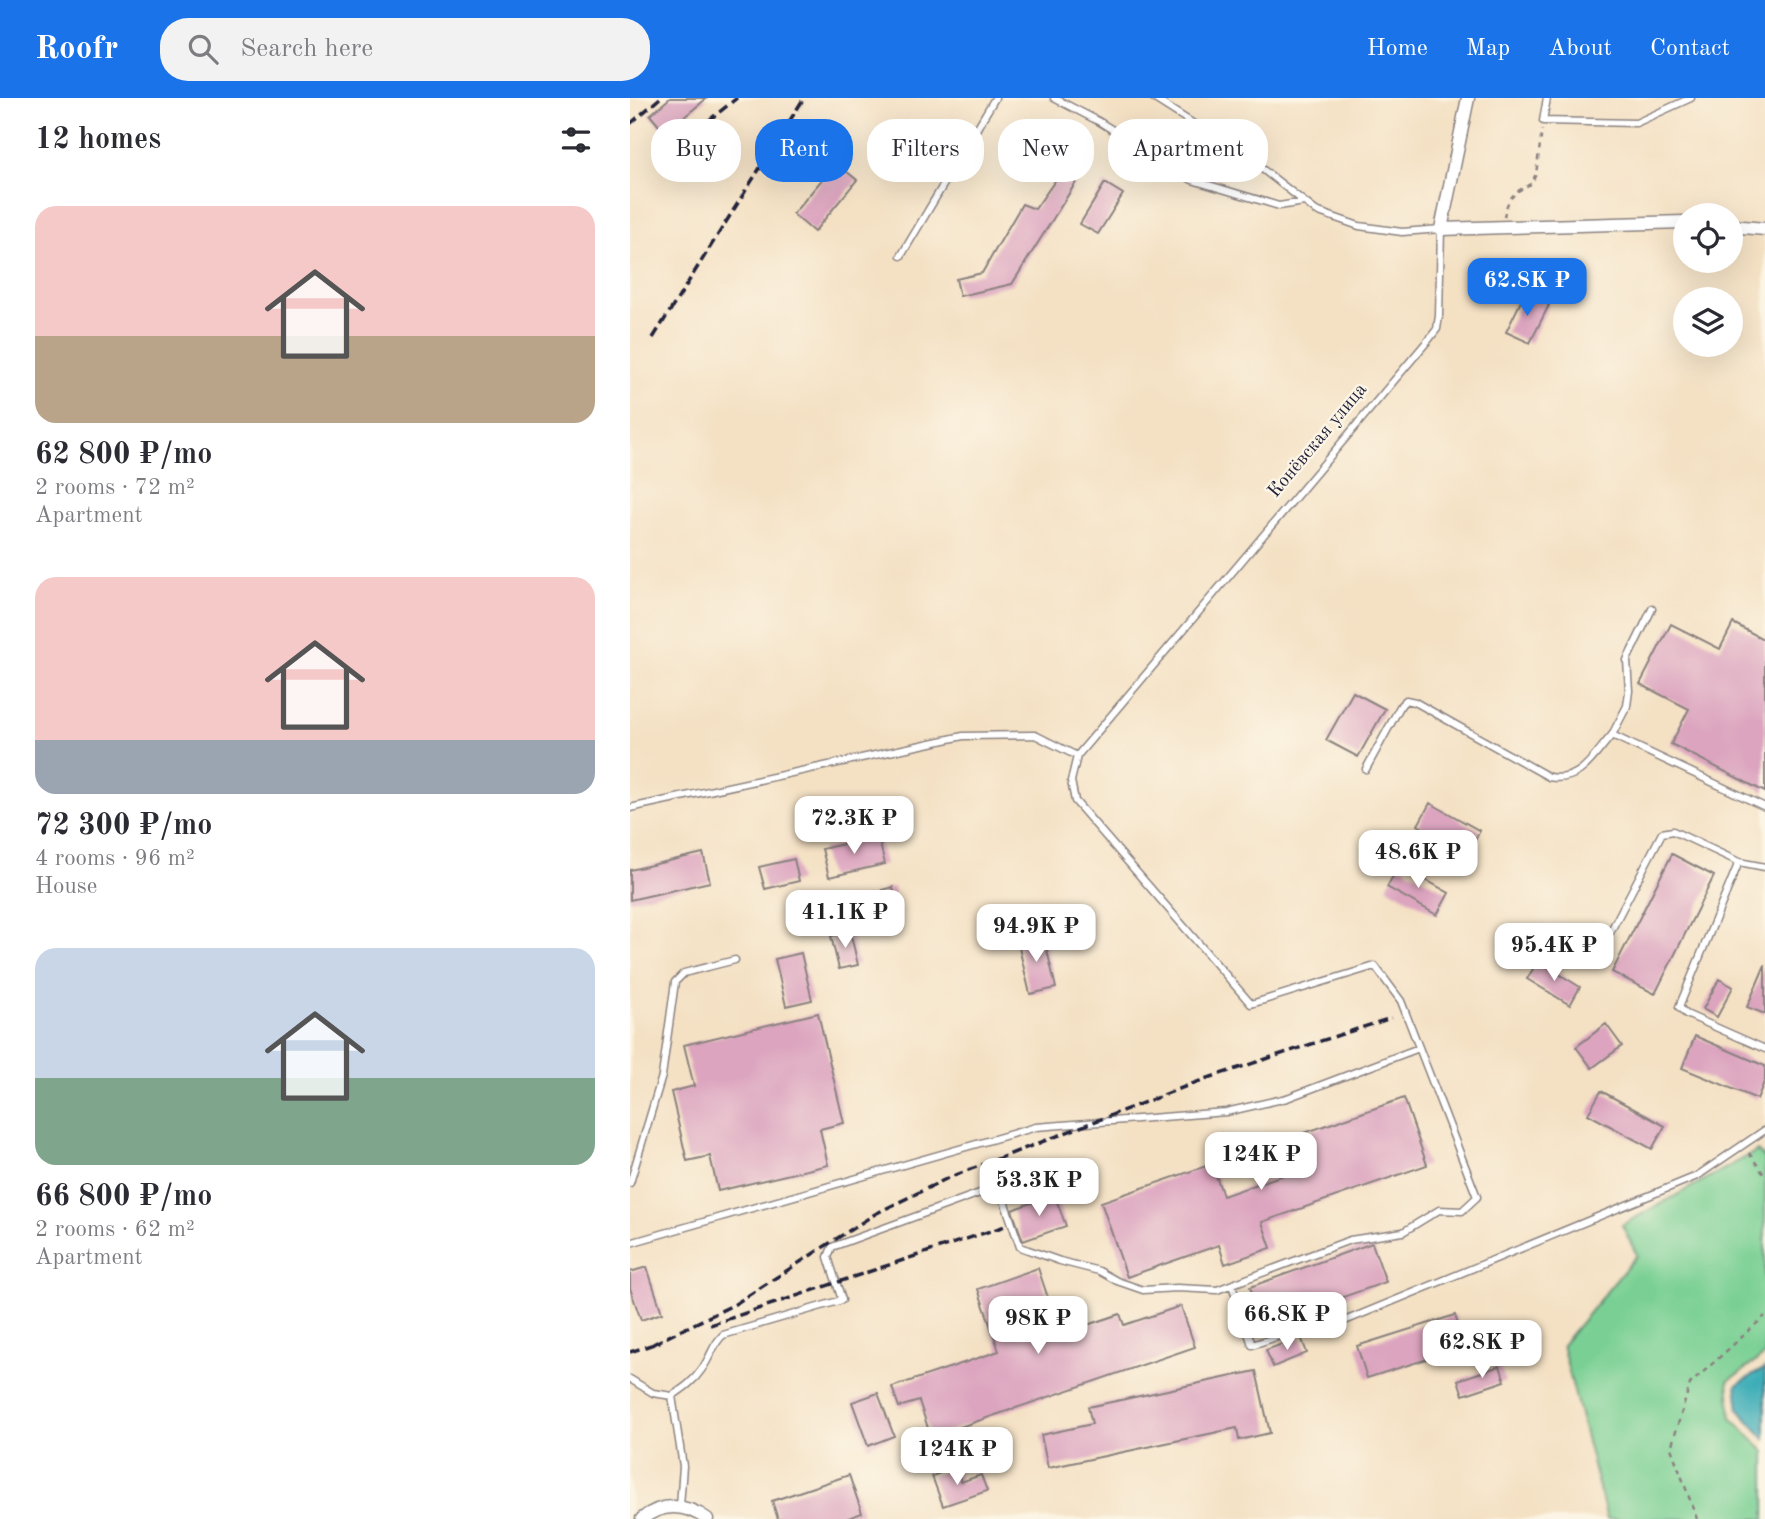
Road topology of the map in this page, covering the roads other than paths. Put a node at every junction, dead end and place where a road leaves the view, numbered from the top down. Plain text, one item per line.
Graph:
1 (995, 98) edge
2 (1054, 98) edge
3 (1153, 98) edge
4 (1468, 98) edge
5 (1547, 98) edge
6 (1691, 98) edge
7 (1304, 202) junction
8 (1673, 222) edge
9 (1743, 227) edge
10 (1441, 229) junction
11 (1765, 229) edge
12 (901, 256) dead end
13 (1652, 609) dead end
14 (1612, 735) junction
15 (1077, 756) junction
16 (1366, 769) dead end
17 (1765, 807) edge
18 (630, 808) edge
19 (1739, 862) junction
20 (1765, 867) edge
21 (1603, 946) dead end
22 (735, 961) dead end
23 (1419, 1048) junction
24 (1765, 1049) edge
25 (1765, 1130) edge
26 (630, 1183) edge
27 (630, 1243) edge
28 (1232, 1284) junction
29 (630, 1379) edge
30 (673, 1396) junction
31 (680, 1506) junction
32 (706, 1518) edge
33 (642, 1519) edge

1 - 12 lane
2 - 7 lane
3 - 7 lane
4 - 10 street, Конёвская улица
5 - 6 lane
7 - 10 lane
8 - 10 street
9 - 11 street
10 - 15 lane, Конёвская улица
13 - 14 lane
14 - 16 lane
14 - 17 lane
15 - 18 lane
15 - 23 lane
19 - 20 lane
19 - 21 lane
19 - 24 lane
22 - 26 lane
23 - 27 lane
23 - 28 lane
25 - 28 lane
28 - 30 lane
29 - 30 lane
30 - 31 lane
31 - 32 street
31 - 33 street

